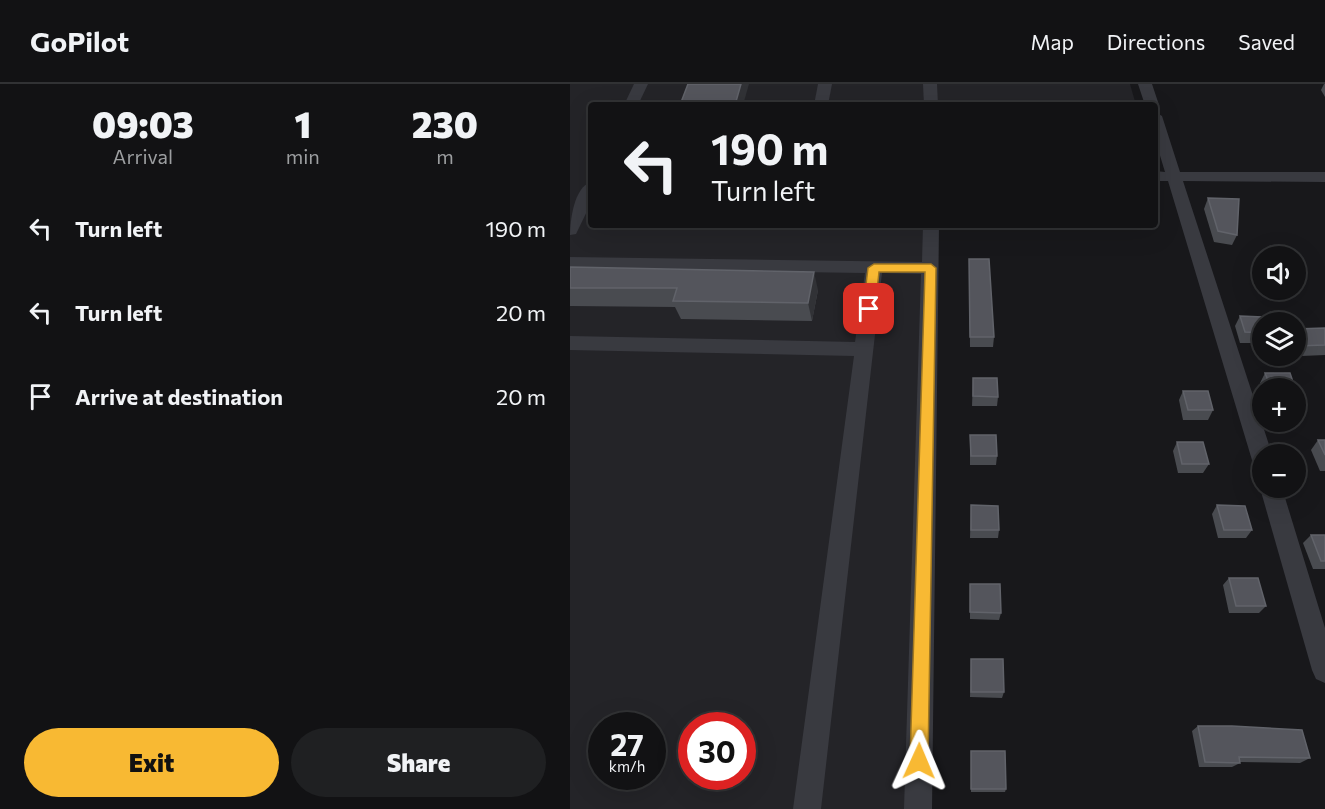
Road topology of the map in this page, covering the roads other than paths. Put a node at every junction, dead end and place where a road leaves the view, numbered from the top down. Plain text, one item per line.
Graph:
1 (641, 84) edge
2 (825, 84) edge
3 (930, 84) edge
4 (1145, 84) edge
5 (632, 102) edge
6 (822, 102) edge
7 (931, 102) edge
8 (1151, 102) edge
9 (1158, 125) edge
10 (1158, 176) edge
11 (1174, 176) junction
12 (1325, 177) edge
13 (588, 193) edge
14 (931, 228) edge
15 (570, 230) edge
16 (570, 263) edge
17 (874, 268) junction
18 (931, 268) junction
19 (570, 343) edge
20 (864, 349) junction
21 (1258, 444) edge
22 (1274, 498) edge
23 (1325, 670) edge
24 (807, 809) edge
25 (918, 809) edge

1 - 5 street
2 - 6 street
3 - 7 street
4 - 8 street
9 - 11 street
10 - 11 street
11 - 12 street
11 - 21 street
13 - 15 street
14 - 18 street
16 - 17 street
17 - 18 street
17 - 20 street
18 - 25 street
19 - 20 street
20 - 24 street
22 - 23 street

